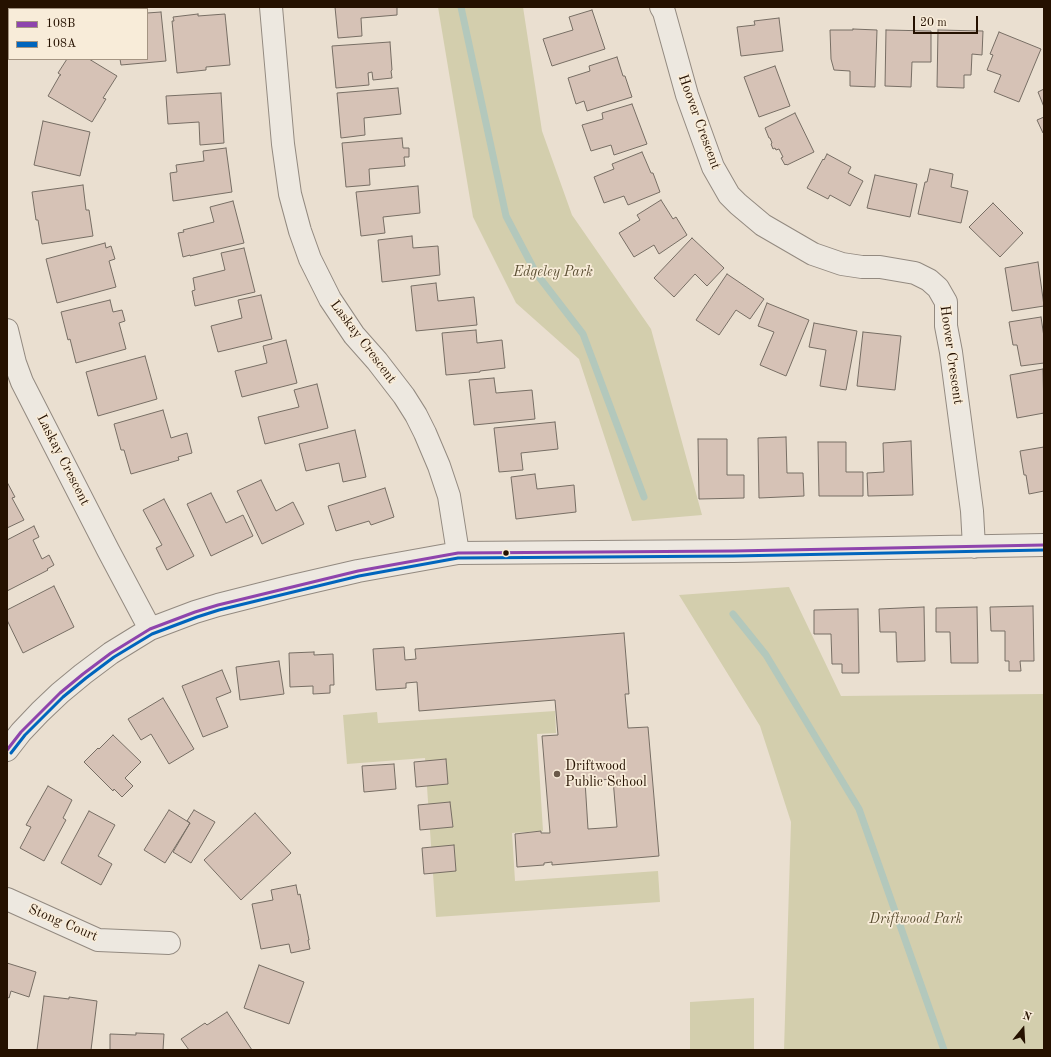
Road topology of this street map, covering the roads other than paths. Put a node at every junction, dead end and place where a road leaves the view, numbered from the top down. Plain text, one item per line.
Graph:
1 (271, 7) edge
2 (661, 7) edge
3 (7, 330) edge
4 (1044, 545) edge
5 (974, 547) junction
6 (458, 553) junction
7 (150, 629) junction
8 (7, 750) edge
9 (7, 899) edge
10 (169, 943) dead end

1 - 6 street, Laskay Crescent
2 - 5 street, Hoover Crescent
3 - 7 street, Laskay Crescent
4 - 5 street
5 - 6 street
6 - 7 street
7 - 8 street
9 - 10 street, Stong Court

